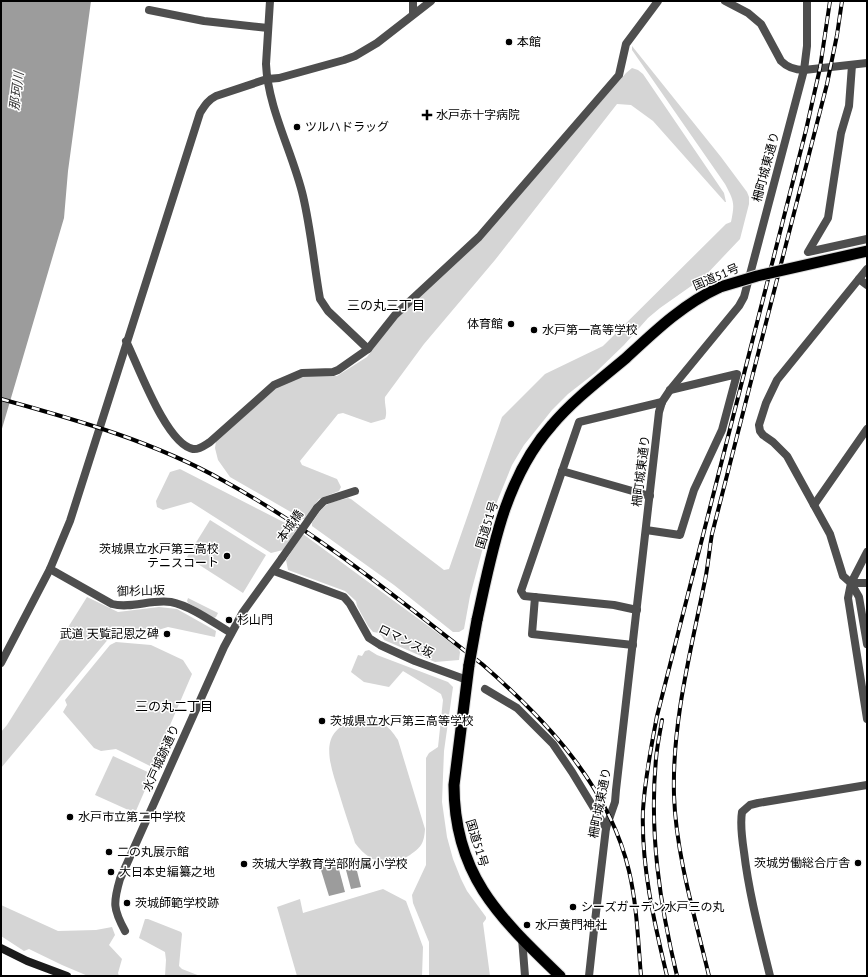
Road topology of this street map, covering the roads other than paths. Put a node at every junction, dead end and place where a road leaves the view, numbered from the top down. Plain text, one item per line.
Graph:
1 (270, 1) edge
2 (413, 1) edge
3 (431, 1) edge
4 (658, 1) edge
5 (725, 1) edge
6 (807, 1) edge
7 (149, 10) dead end
8 (413, 14) junction
9 (268, 28) junction
10 (867, 63) edge
11 (852, 64) junction
12 (804, 70) junction
13 (267, 79) junction
14 (867, 239) edge
15 (867, 251) edge
16 (867, 268) edge
17 (858, 279) junction
18 (867, 285) edge
19 (126, 341) junction
20 (368, 350) junction
21 (670, 390) junction
22 (662, 402) junction
23 (867, 429) edge
24 (562, 471) junction
25 (355, 491) dead end
26 (650, 496) junction
27 (814, 505) junction
28 (646, 530) junction
29 (867, 552) edge
30 (50, 569) junction
31 (274, 571) junction
32 (867, 582) edge
33 (851, 583) junction
34 (535, 597) junction
35 (637, 610) junction
36 (231, 633) junction
37 (867, 644) edge
38 (633, 645) junction
39 (1, 663) edge
40 (467, 680) junction
41 (485, 689) dead end
42 (867, 718) edge
43 (867, 785) edge
44 (606, 828) junction
45 (125, 931) dead end
46 (522, 938) junction
47 (1, 948) edge
48 (67, 976) edge
49 (525, 976) edge
50 (560, 976) edge
51 (589, 976) edge
52 (770, 976) edge

1 - 9 street
2 - 8 street
3 - 8 street
4 - 20 street
5 - 12 street
6 - 12 street, 柵町城東通り
7 - 9 street
8 - 13 street
9 - 13 street
10 - 11 street
11 - 12 street
11 - 14 street
12 - 21 street, 柵町城東通り
13 - 19 street
13 - 20 street
15 - 40 highway, 国道51号, bridge
16 - 17 street
17 - 18 street
17 - 27 street
19 - 20 street
19 - 30 street
21 - 22 street, 柵町城東通り
21 - 28 street
22 - 24 street
22 - 26 street, 柵町城東通り
23 - 27 street
24 - 26 street
24 - 34 street
25 - 31 street, 本城橋, bridge
26 - 28 street, 柵町城東通り
27 - 33 street
28 - 35 street, 柵町城東通り
29 - 33 street
30 - 36 street, 御杉山坂
30 - 39 street
31 - 36 street, 水戸城跡通り
31 - 40 street, ロマンス坂
32 - 33 street
33 - 37 street
33 - 42 street
34 - 35 street
34 - 38 street
35 - 38 street, 柵町城東通り
36 - 45 street, 水戸城跡通り
38 - 44 street, 柵町城東通り
40 - 46 highway, 国道51号
41 - 44 street
43 - 52 street
44 - 51 street, 柵町城東通り
46 - 49 street
46 - 50 highway, 国道51号
47 - 48 main road

